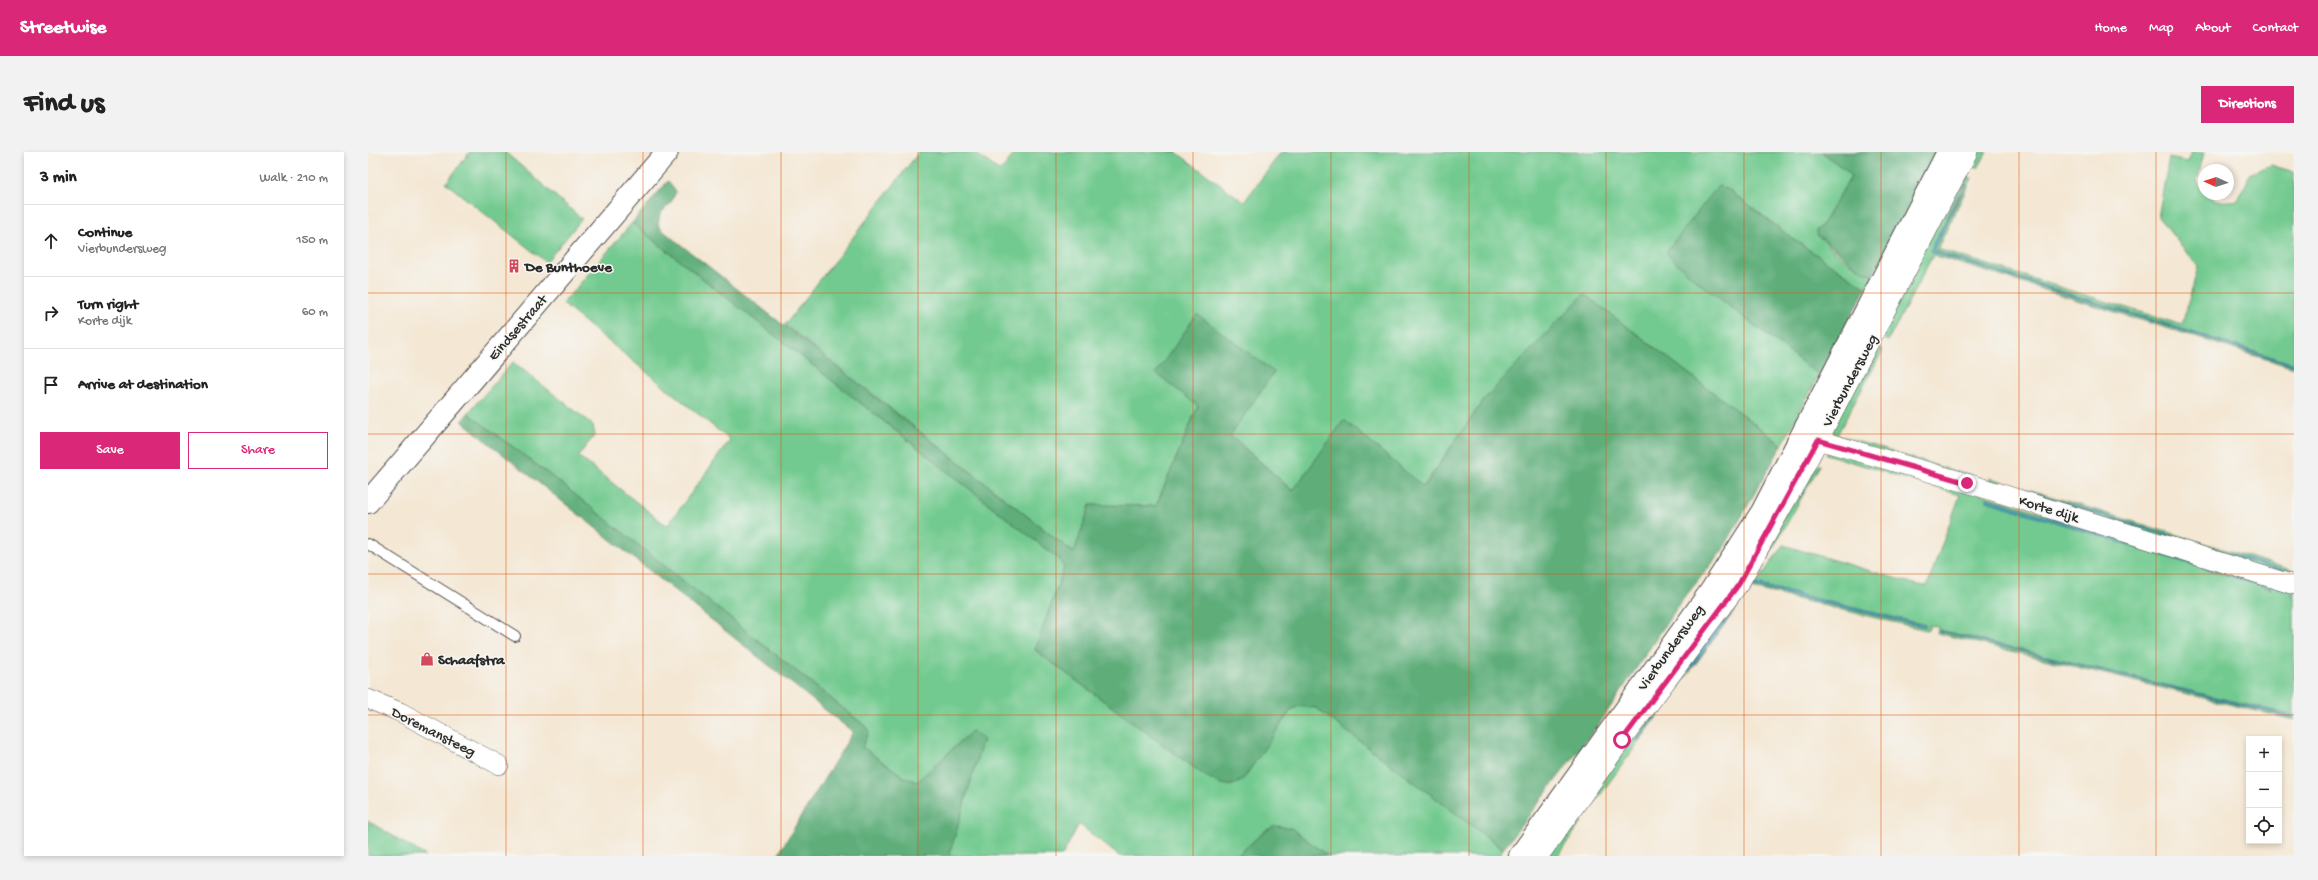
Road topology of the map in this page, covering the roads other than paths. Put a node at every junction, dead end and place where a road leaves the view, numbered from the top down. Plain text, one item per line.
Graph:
1 (667, 152) edge
2 (1948, 152) edge
3 (1968, 152) edge
4 (1811, 436) junction
5 (368, 502) edge
6 (368, 544) edge
7 (2294, 585) edge
8 (515, 636) dead end
9 (368, 699) edge
10 (499, 765) dead end
11 (1520, 856) edge
12 (1539, 856) edge

1 - 5 main road, Eindsestraat
2 - 4 main road, Vierbundersweg
3 - 4 street, Vierbundersweg
4 - 7 street, Korte dijk
4 - 11 main road, Vierbundersweg
4 - 12 street, Vierbundersweg
6 - 8 lane
9 - 10 street, Doremansteeg

